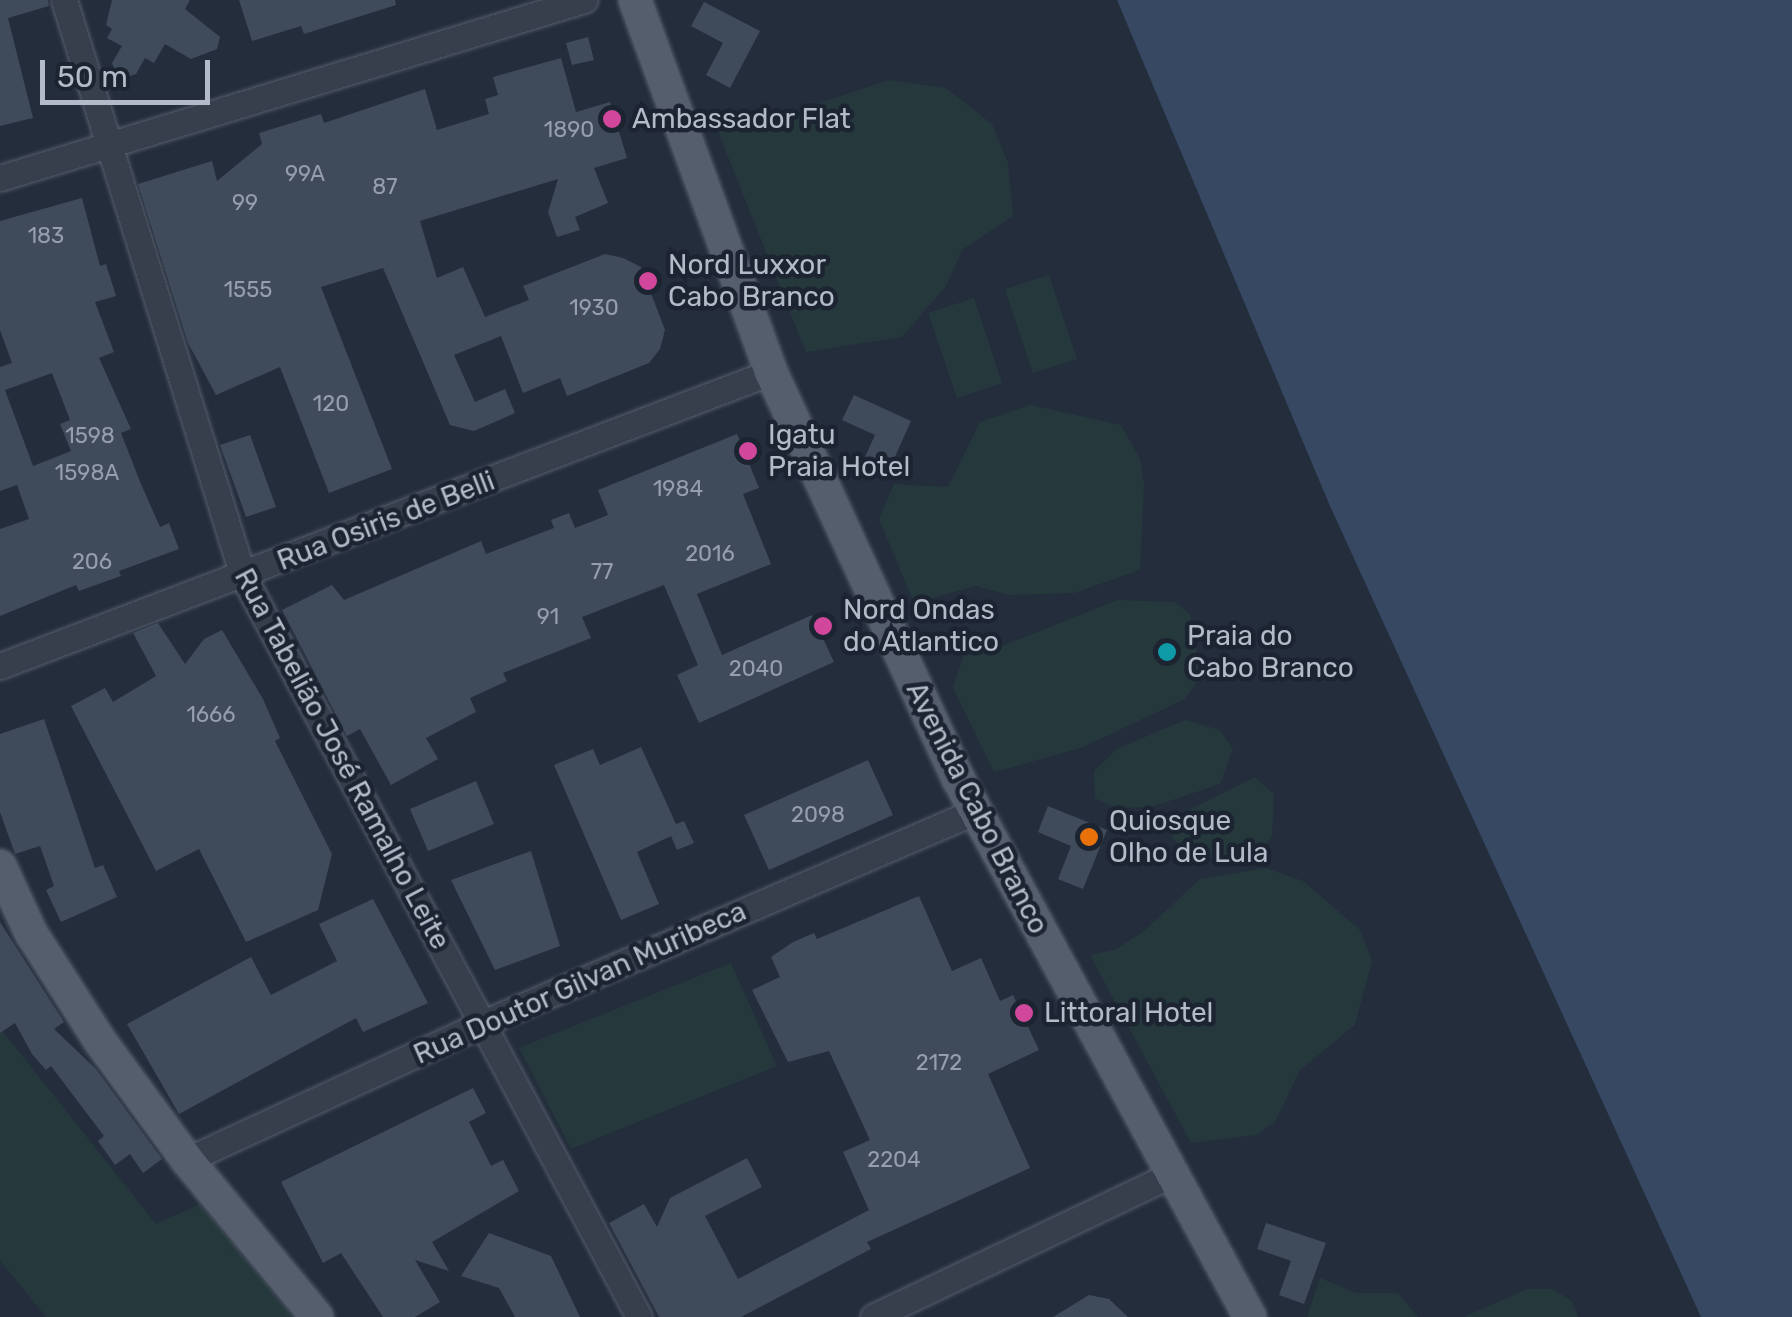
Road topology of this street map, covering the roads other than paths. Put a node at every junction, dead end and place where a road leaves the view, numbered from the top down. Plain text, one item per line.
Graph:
1 (64, 0) edge
2 (584, 0) edge
3 (635, 0) edge
4 (105, 144) junction
5 (0, 178) edge
6 (771, 372) junction
7 (243, 576) junction
8 (0, 666) edge
9 (974, 812) junction
10 (0, 866) edge
11 (481, 1024) junction
12 (188, 1160) junction
13 (1168, 1176) junction
14 (317, 1317) edge
15 (639, 1317) edge
16 (874, 1317) edge
17 (1250, 1317) edge

1 - 4 street, Rua Tabelião José Ramalho Leite
2 - 4 street
3 - 6 main road, Avenida Cabo Branco
4 - 5 street
4 - 7 street, Rua Tabelião José Ramalho Leite
6 - 7 street, Rua Osiris de Belli
6 - 9 main road, Avenida Cabo Branco
7 - 8 street, Rua Osiris de Belli
7 - 11 street, Rua Tabelião José Ramalho Leite
9 - 11 street, Rua Doutor Gilvan Muribeca
9 - 13 main road, Avenida Cabo Branco
10 - 12 main road
11 - 12 street, Rua Doutor Gilvan Muribeca
11 - 15 street, Rua Tabelião José Ramalho Leite
12 - 14 main road
13 - 16 street
13 - 17 main road, Avenida Cabo Branco

